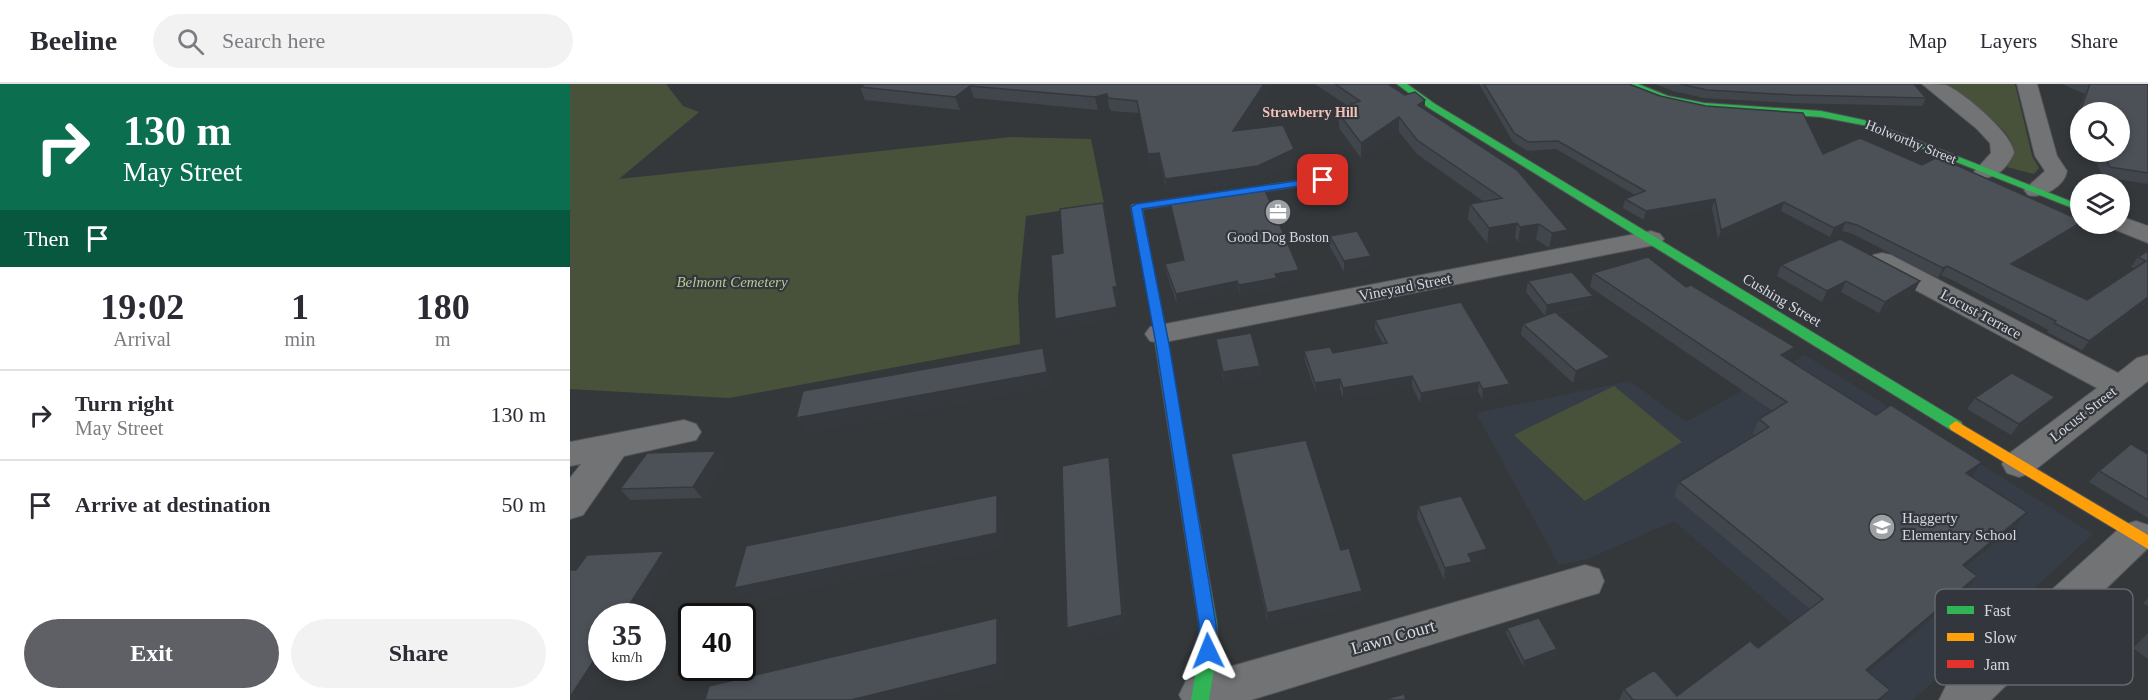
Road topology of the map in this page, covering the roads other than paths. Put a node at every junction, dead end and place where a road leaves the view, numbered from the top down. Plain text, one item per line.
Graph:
1 (1401, 84) edge
2 (1630, 84) edge
3 (1932, 84) edge
4 (2027, 84) edge
5 (1986, 172) junction
6 (1323, 180) dead end
7 (2036, 190) junction
8 (2070, 204) edge
9 (2130, 228) edge
10 (2148, 235) edge
11 (1651, 239) junction
12 (1864, 252) edge
13 (1160, 334) junction
14 (2148, 365) edge
15 (2120, 387) junction
16 (684, 432) dead end
17 (613, 446) junction
18 (570, 453) edge
19 (2019, 464) junction
20 (570, 505) edge
21 (2142, 539) edge
22 (1585, 581) dead end
23 (2086, 589) edge
24 (1978, 685) edge
25 (1200, 697) edge
26 (1961, 700) edge

1 - 11 street, Cushing Street
2 - 5 street, Holworthy Street
3 - 5 street
4 - 7 street
5 - 7 street, Holworthy Street
6 - 13 street
7 - 8 street, Holworthy Street
9 - 10 street
11 - 13 street, Vineyard Street
11 - 19 street, Cushing Street
12 - 15 street, Locust Terrace
13 - 25 street
14 - 15 street, Locust Street
15 - 19 street, Locust Street
16 - 17 street
17 - 18 street
17 - 20 street
19 - 21 street, Cushing Street
21 - 23 street
22 - 25 street, Lawn Court
24 - 26 street

